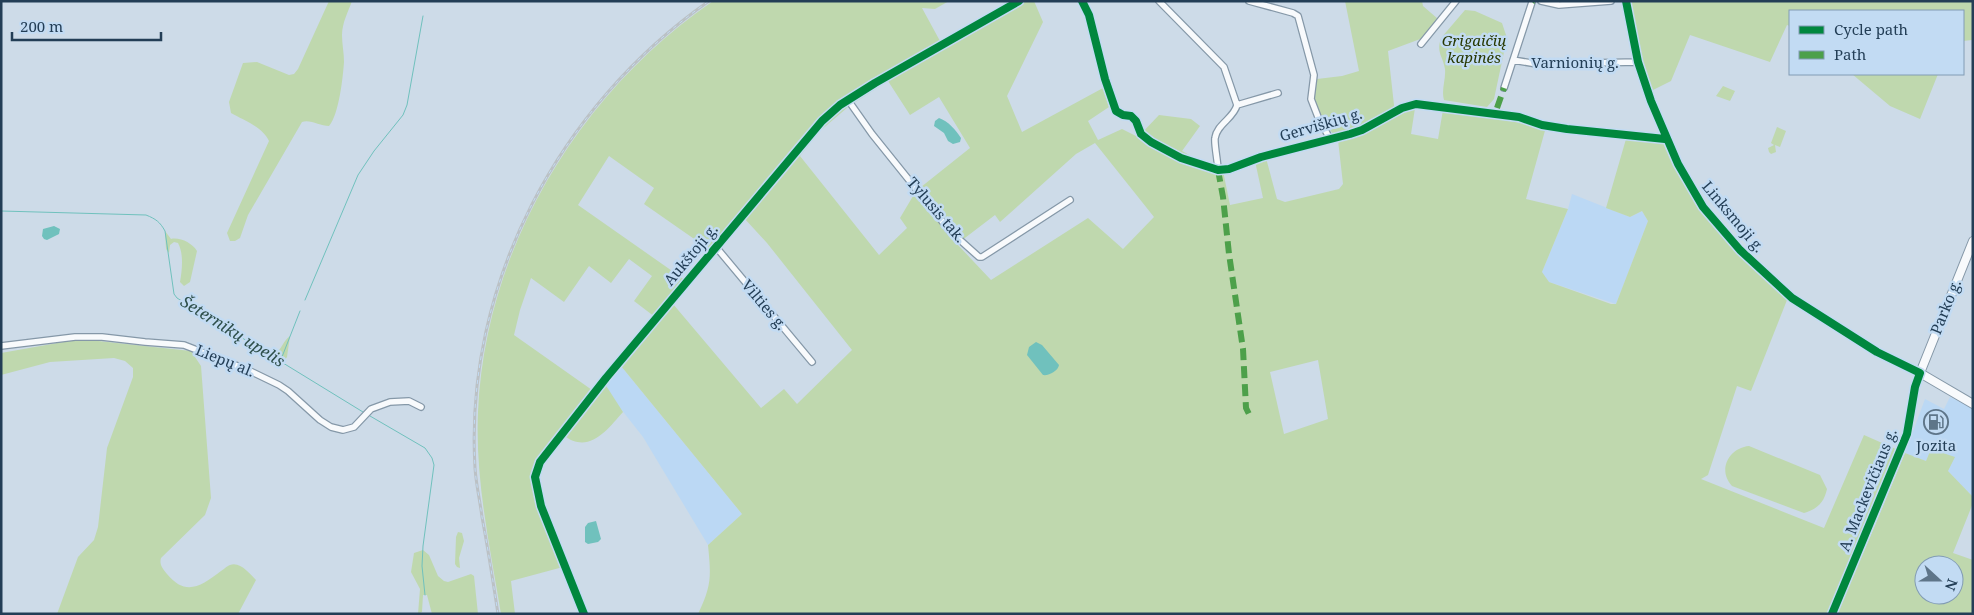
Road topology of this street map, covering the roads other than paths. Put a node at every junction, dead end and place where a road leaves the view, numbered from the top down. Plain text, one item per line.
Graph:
1 (1019, 1) edge
2 (1082, 1) edge
3 (1159, 1) edge
4 (1249, 1) edge
5 (1456, 1) edge
6 (1541, 1) edge
7 (1611, 1) edge
8 (1626, 1) edge
9 (1532, 2) edge
10 (1421, 44) dead end
11 (1513, 60) junction
12 (1638, 62) junction
13 (1504, 88) dead end
14 (1278, 93) dead end
15 (848, 100) junction
16 (1238, 105) junction
17 (1666, 138) junction
18 (1330, 139) junction
19 (1218, 170) junction
20 (1070, 200) dead end
21 (1973, 241) edge
22 (716, 248) junction
23 (1970, 252) edge
24 (1, 346) edge
25 (812, 362) dead end
26 (1920, 373) junction
27 (1973, 404) edge
28 (420, 407) dead end
29 (584, 614) edge
30 (1832, 614) edge

1 - 15 street, Aukštoji g.
2 - 19 street
3 - 16 street
4 - 18 street
5 - 10 street
6 - 7 street
8 - 12 street, Linksmoji g.
9 - 11 street
11 - 12 street, Varnionių g.
11 - 13 street
12 - 17 street, Linksmoji g.
14 - 16 street
15 - 20 street, Tylusis tak.
15 - 22 street, Aukštoji g.
16 - 19 street
17 - 18 street, Gerviškių g.
17 - 26 street, Linksmoji g.
18 - 19 street, Gerviškių g.
21 - 23 main road, Parko g.
22 - 25 street, Vilties g.
22 - 29 street, Aukštoji g.
23 - 26 main road, Parko g.
24 - 28 street, Liepų al.
26 - 27 main road, Linksmoji g.
26 - 30 street, A. Mackevičiaus g.

